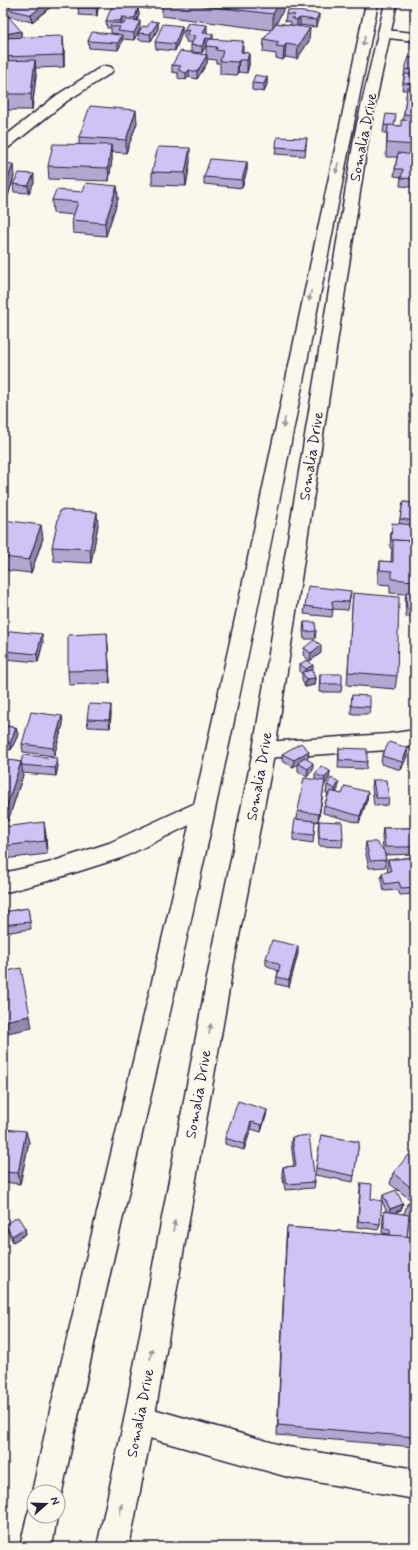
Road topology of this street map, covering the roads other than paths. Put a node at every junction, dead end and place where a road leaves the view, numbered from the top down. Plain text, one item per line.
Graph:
1 (372, 3) edge
2 (391, 3) edge
3 (384, 34) junction
4 (415, 37) edge
5 (106, 70) dead end
6 (3, 145) edge
7 (415, 738) edge
8 (264, 750) junction
9 (204, 808) junction
10 (3, 883) edge
11 (139, 1420) junction
12 (49, 1484) edge
13 (415, 1484) edge
14 (40, 1524) edge
15 (36, 1547) edge
16 (113, 1547) edge

1 -> 9 main road, Somalia Drive
2 - 3 main road, Somalia Drive
3 - 4 main road
3 - 8 main road, Somalia Drive
5 - 6 main road
7 - 8 main road
11 -> 8 main road, Somalia Drive
9 - 10 main road
9 - 12 main road, Somalia Drive
11 - 13 main road
16 -> 11 main road, Somalia Drive
14 - 15 main road

